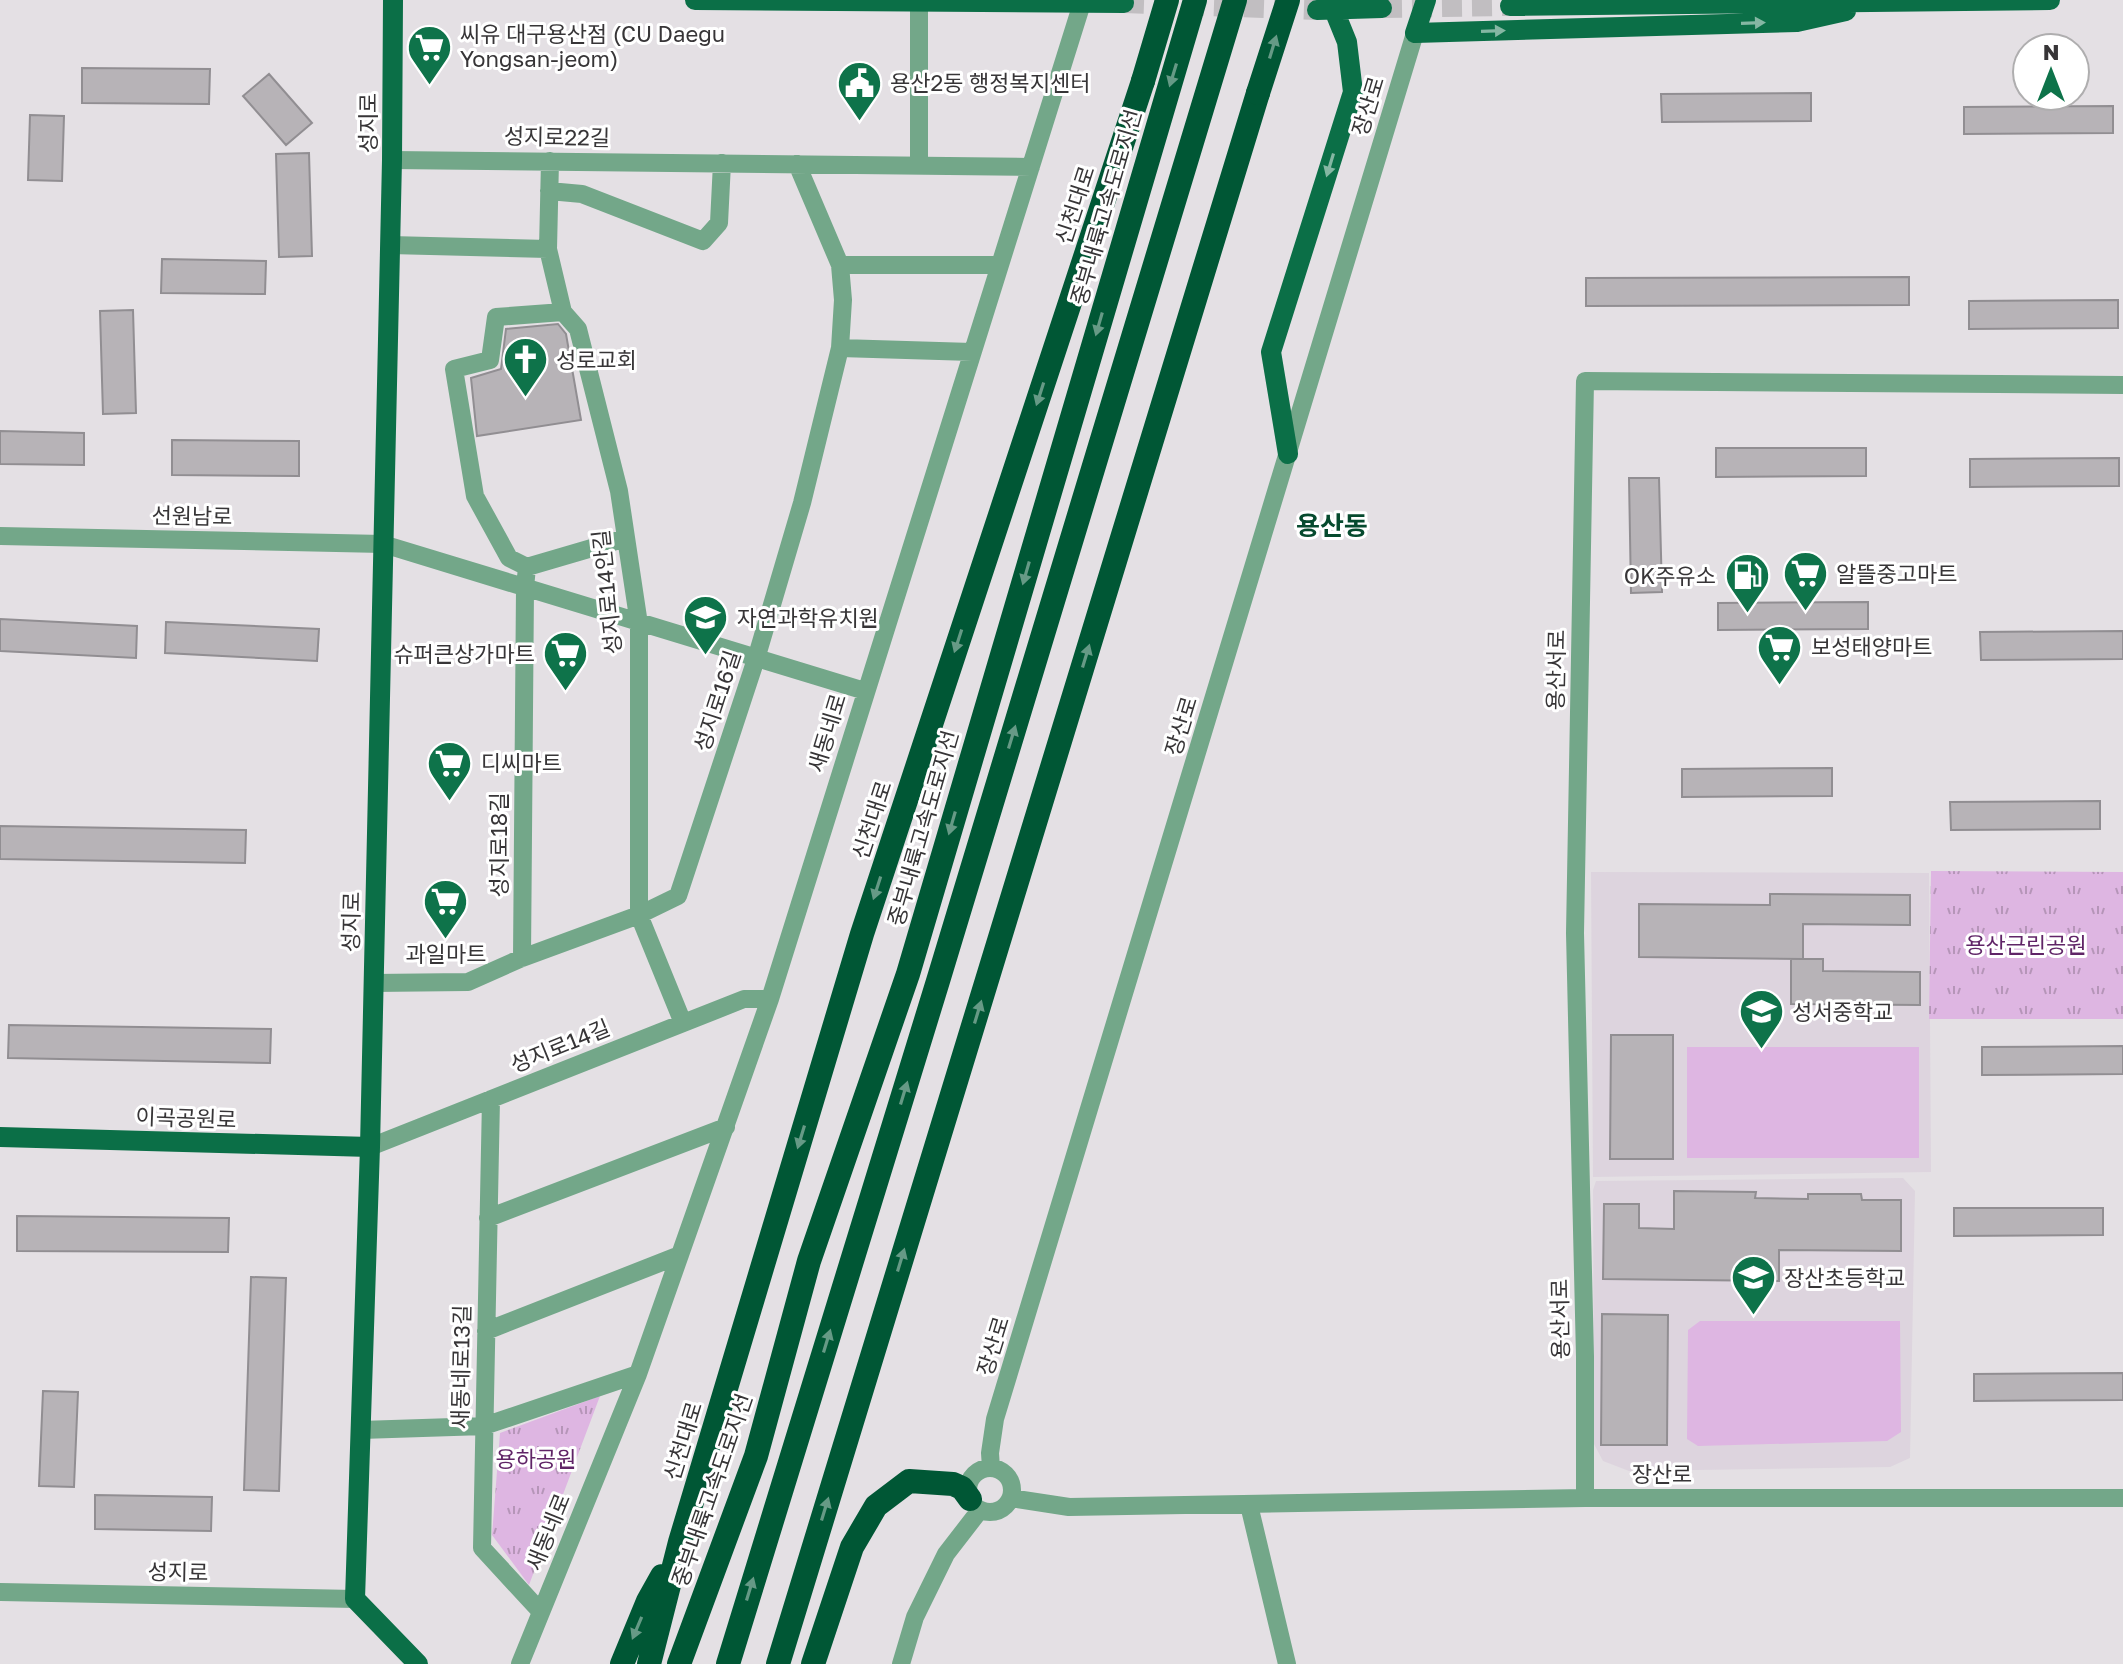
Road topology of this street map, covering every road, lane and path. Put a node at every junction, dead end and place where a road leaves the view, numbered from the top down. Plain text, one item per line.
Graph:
1 (393, 0) edge
2 (695, 0) edge
3 (836, 0) edge
4 (1167, 0) edge
5 (1195, 0) edge
6 (1235, 0) edge
7 (1288, 0) edge
8 (1426, 0) edge
9 (1982, 0) edge
10 (2050, 0) edge
11 (1083, 1) edge
12 (1886, 1) edge
13 (919, 2) edge
14 (1124, 3) dead end
15 (1510, 6) dead end
16 (1334, 7) edge
17 (1382, 8) dead end
18 (1415, 33) junction
19 (392, 160) junction
20 (550, 161) junction
21 (722, 163) junction
22 (797, 164) junction
23 (919, 166) junction
24 (1031, 167) junction
25 (549, 191) junction
26 (390, 245) junction
27 (548, 249) junction
28 (840, 265) junction
29 (1000, 265) junction
30 (563, 312) junction
31 (840, 348) junction
32 (972, 352) junction
33 (2123, 385) edge
34 (1288, 454) junction
35 (0, 536) edge
36 (626, 538) junction
37 (383, 544) junction
38 (527, 567) junction
39 (525, 588) junction
40 (639, 624) junction
41 (756, 659) junction
42 (865, 691) junction
43 (639, 915) junction
44 (522, 958) junction
45 (373, 983) junction
46 (770, 999) junction
47 (683, 1023) junction
48 (491, 1099) junction
49 (726, 1127) junction
50 (0, 1137) edge
51 (370, 1147) junction
52 (488, 1218) junction
53 (680, 1255) junction
54 (486, 1331) junction
55 (638, 1374) junction
56 (484, 1426) junction
57 (361, 1430) junction
58 (991, 1468) junction
59 (1011, 1498) junction
60 (1585, 1498) junction
61 (2123, 1498) edge
62 (975, 1504) junction
63 (1249, 1505) junction
64 (680, 1542) junction
65 (0, 1592) edge
66 (355, 1599) junction
67 (541, 1612) junction
68 (418, 1664) edge
69 (520, 1664) edge
70 (622, 1664) edge
71 (649, 1664) edge
72 (679, 1664) edge
73 (728, 1664) edge
74 (778, 1664) edge
75 (813, 1664) edge
76 (901, 1664) edge
77 (1287, 1664) edge

1 - 19 main road, 성지로
2 - 3 main road
3 - 13 main road
4 -> 64 highway, 신천대로, bridge
5 -> 72 highway, 중부내륙고속도로지선
73 -> 6 highway
74 -> 7 highway, bridge
8 - 18 main road, 장산로
9 - 10 main road
9 - 12 main road
11 - 13 main road
11 - 14 main road
11 - 24 street, 새동네로
12 - 15 main road
18 -> 12 main road
13 - 23 street
16 - 17 main road
16 -> 34 main road
18 - 34 street, 장산로
19 - 20 street, 성지로22길
19 - 26 main road, 성지로
20 - 21 street, 성지로22길
20 - 25 street, 성지로14안길
21 - 22 street, 성지로22길
21 - 25 street
22 - 23 street, 성지로22길
22 - 28 street, 성지로16길
23 - 24 street, 성지로22길
24 - 29 street, 새동네로
25 - 27 street, 성지로14안길
26 - 27 street
26 - 37 main road, 성지로
27 - 30 street, 성지로14안길
28 - 29 street
28 - 31 street, 성지로16길
29 - 32 street, 새동네로
30 - 36 street, 성지로14안길
30 - 38 street
31 - 32 street
31 - 41 street, 성지로16길
32 - 42 street, 새동네로
33 - 60 street, 용산서로
34 - 58 street, 장산로
35 - 37 street, 선원남로
36 - 38 street
36 - 40 street, 성지로14안길
37 - 39 street
37 - 45 main road, 성지로
38 - 39 street, 성지로18길
39 - 40 street
39 - 44 street, 성지로18길
40 - 41 street
40 - 43 street, 성지로14안길
41 - 42 street
41 - 43 street, 성지로16길
42 - 46 street, 새동네로
43 - 44 street, 성지로16길
43 - 47 street, 성지로14안길
44 - 45 street, 성지로16길
45 - 51 main road, 성지로
46 - 47 street, 성지로14길
46 - 49 street, 새동네로
47 - 48 street, 성지로14길
48 - 51 street, 성지로14길
48 - 52 street, 새동네로13길
49 - 52 street
49 - 53 street, 새동네로
50 - 51 main road, 이곡공원로
51 - 57 main road, 성지로
52 - 54 street, 새동네로13길
53 - 54 street
53 - 55 street, 새동네로
54 - 56 street, 새동네로13길
55 - 56 street
55 - 67 street, 새동네로
56 - 57 street
56 - 67 street, 새동네로13길
57 - 66 main road, 성지로
58 - 59 street
58 - 62 street
59 - 62 street
59 - 63 street, 장산로
60 - 61 street, 장산로
60 - 63 street, 장산로
62 - 75 highway
62 - 76 street
63 - 77 street
64 -> 70 highway
64 - 71 highway, 신천대로
65 - 66 street, 성지로
66 - 68 main road
67 - 69 street, 새동네로

